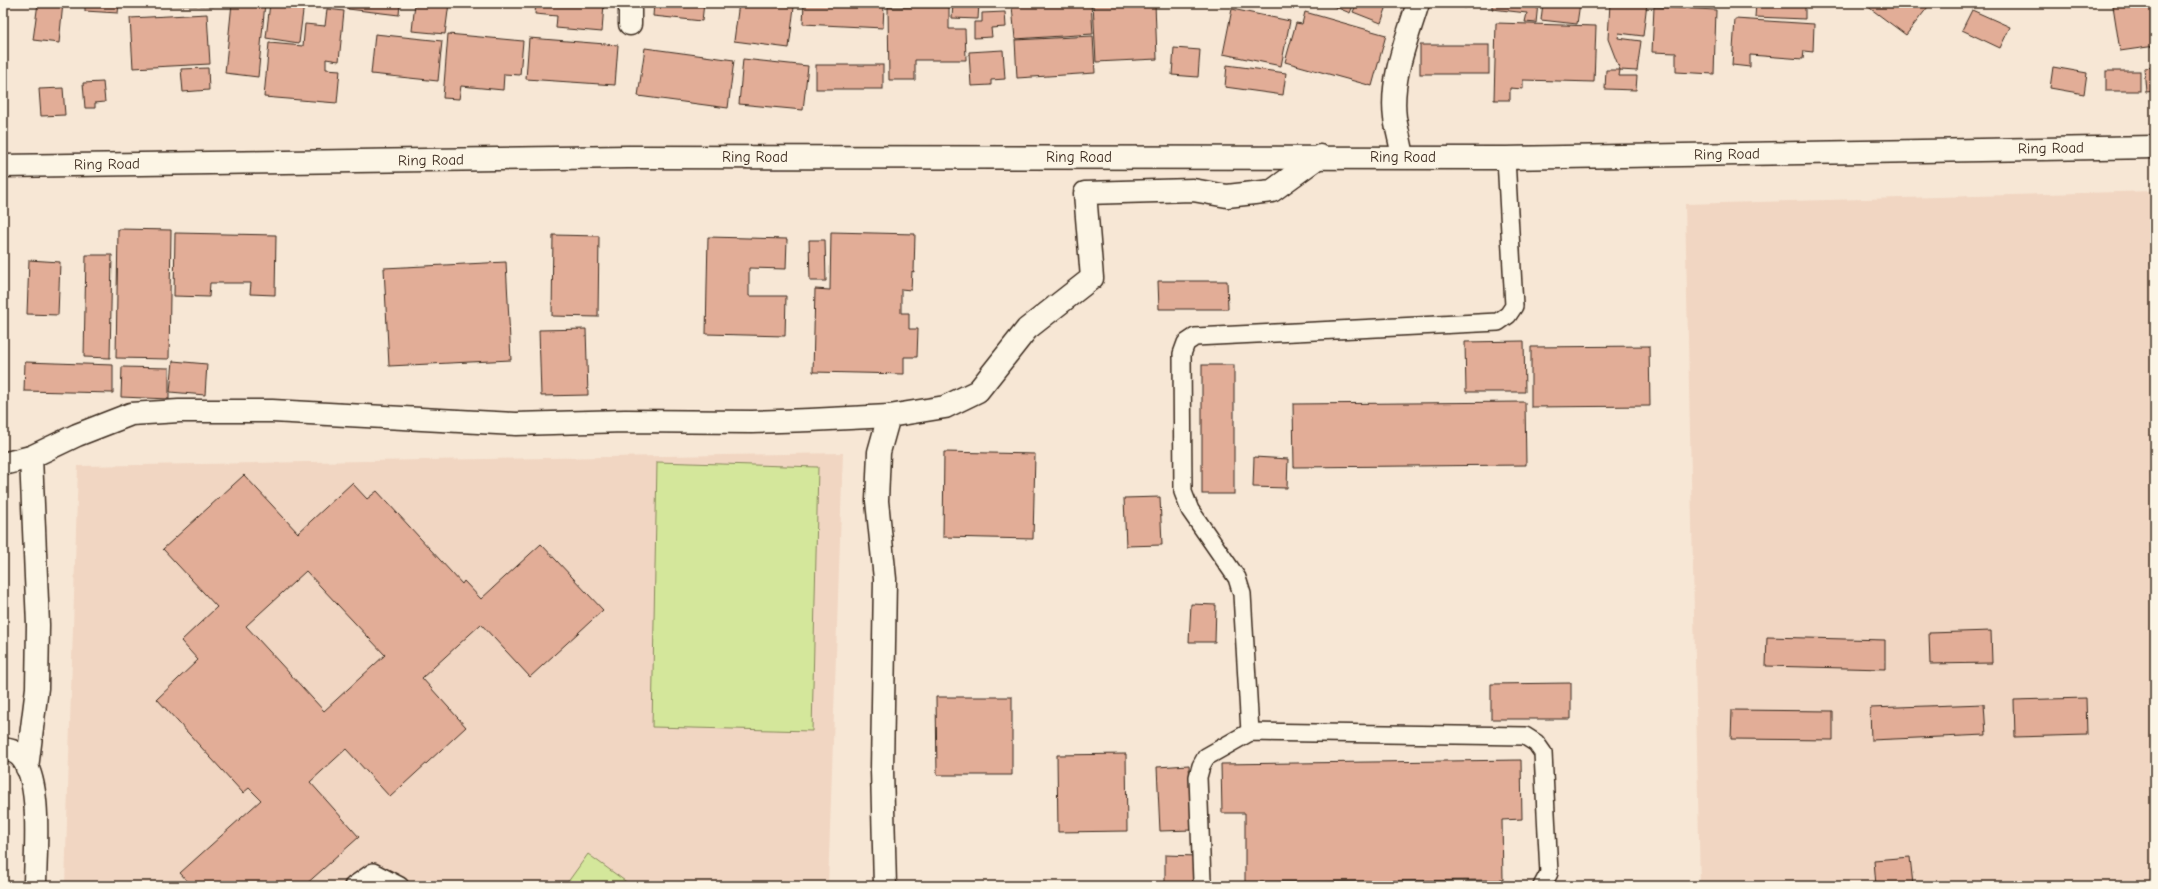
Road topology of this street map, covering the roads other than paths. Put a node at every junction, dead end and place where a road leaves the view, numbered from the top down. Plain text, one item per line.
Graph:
1 (1418, 3) edge
2 (2155, 147) edge
3 (1320, 156) junction
4 (1403, 157) junction
5 (1506, 158) junction
6 (3, 166) edge
7 (889, 416) junction
8 (31, 457) junction
9 (3, 464) edge
10 (1250, 732) junction
11 (3, 749) edge
12 (27, 768) junction
13 (34, 886) edge
14 (353, 886) edge
15 (400, 886) edge
16 (885, 886) edge
17 (1205, 886) edge
18 (1542, 886) edge

1 - 4 street
2 - 5 street, Ring Road
3 - 4 street, Ring Road
3 - 6 street, Ring Road
3 - 7 street
4 - 5 street, Ring Road
5 - 10 lane
7 - 8 street
7 - 16 street
8 - 9 street
8 - 12 street
10 - 17 lane
10 - 18 lane
11 - 12 street
12 - 13 street
14 - 15 lane

